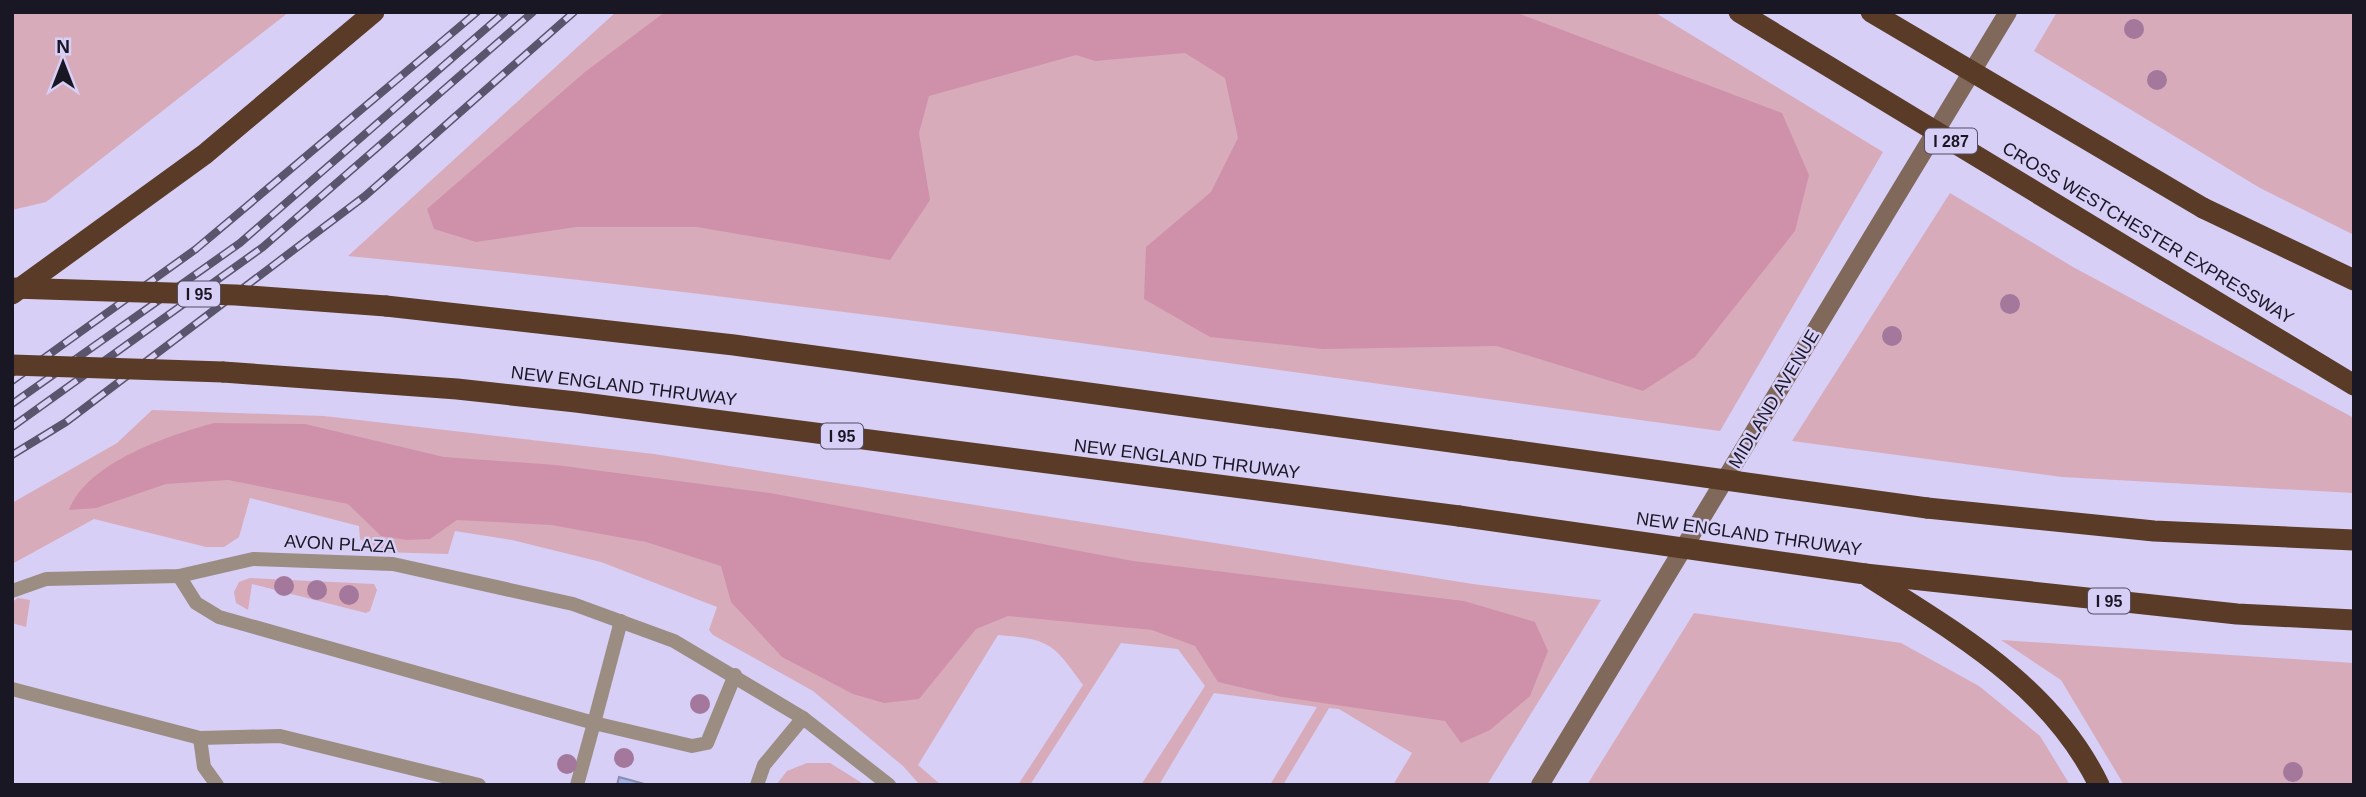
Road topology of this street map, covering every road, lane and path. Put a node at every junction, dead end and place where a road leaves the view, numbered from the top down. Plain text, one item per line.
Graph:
1 (374, 12) edge
2 (1739, 12) edge
3 (1871, 12) edge
4 (2008, 12) edge
5 (2354, 280) edge
6 (12, 291) edge
7 (12, 365) edge
8 (2354, 385) edge
9 (2354, 540) edge
10 (1865, 574) junction
11 (179, 576) junction
12 (12, 591) edge
13 (621, 621) junction
14 (2354, 621) edge
15 (735, 675) junction
16 (12, 689) edge
17 (803, 718) junction
18 (594, 723) junction
19 (200, 737) junction
20 (217, 785) edge
21 (479, 785) edge
22 (577, 785) edge
23 (757, 785) edge
24 (889, 785) edge
25 (1540, 785) edge
26 (2099, 785) edge

1 - 6 highway
2 - 8 highway, CROSS WESTCHESTER EXPRESSWAY / I 287, bridge
3 - 5 highway, bridge
4 - 25 street, MIDLAND AVENUE
6 - 9 highway, I 95, bridge
7 - 10 highway, NEW ENGLAND THRUWAY / I 95, bridge
10 - 14 highway, NEW ENGLAND THRUWAY / I 95
10 - 26 highway
11 - 12 lane, AVON PLAZA
11 - 13 lane, AVON PLAZA
11 - 18 lane
13 - 15 lane, AVON PLAZA
13 - 18 lane
15 - 17 lane, AVON PLAZA
15 - 18 lane
16 - 19 lane
17 - 23 lane
17 - 24 lane, AVON PLAZA
18 - 22 lane
19 - 20 lane
19 - 21 lane

